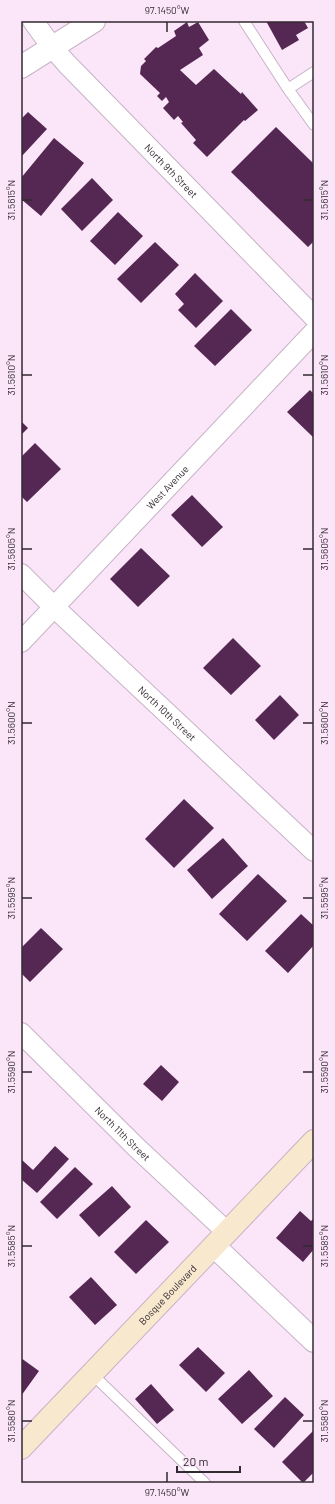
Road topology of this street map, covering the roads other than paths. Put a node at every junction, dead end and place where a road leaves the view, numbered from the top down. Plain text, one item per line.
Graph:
1 (33, 21) edge
2 (94, 21) edge
3 (244, 21) edge
4 (52, 48) junction
5 (21, 67) edge
6 (314, 72) edge
7 (288, 89) junction
8 (314, 125) edge
9 (312, 311) edge
10 (314, 332) edge
11 (21, 574) edge
12 (55, 608) junction
13 (21, 642) edge
14 (314, 851) edge
15 (21, 1033) edge
16 (314, 1141) edge
17 (220, 1239) junction
18 (314, 1341) edge
19 (92, 1374) junction
20 (21, 1448) edge
21 (204, 1483) edge

1 - 4 street, North 9th Street
2 - 4 street
3 - 7 lane
4 - 5 street
4 - 9 street, North 9th Street
6 - 7 lane
7 - 8 lane
10 - 12 street, West Avenue
11 - 12 street, North 10th Street
12 - 13 street, West Avenue
12 - 14 street, North 10th Street
15 - 17 street, North 11th Street
16 - 17 main road, Bosque Boulevard
17 - 18 street, North 11th Street
17 - 19 main road, Bosque Boulevard
19 - 20 main road, Bosque Boulevard
19 - 21 lane

